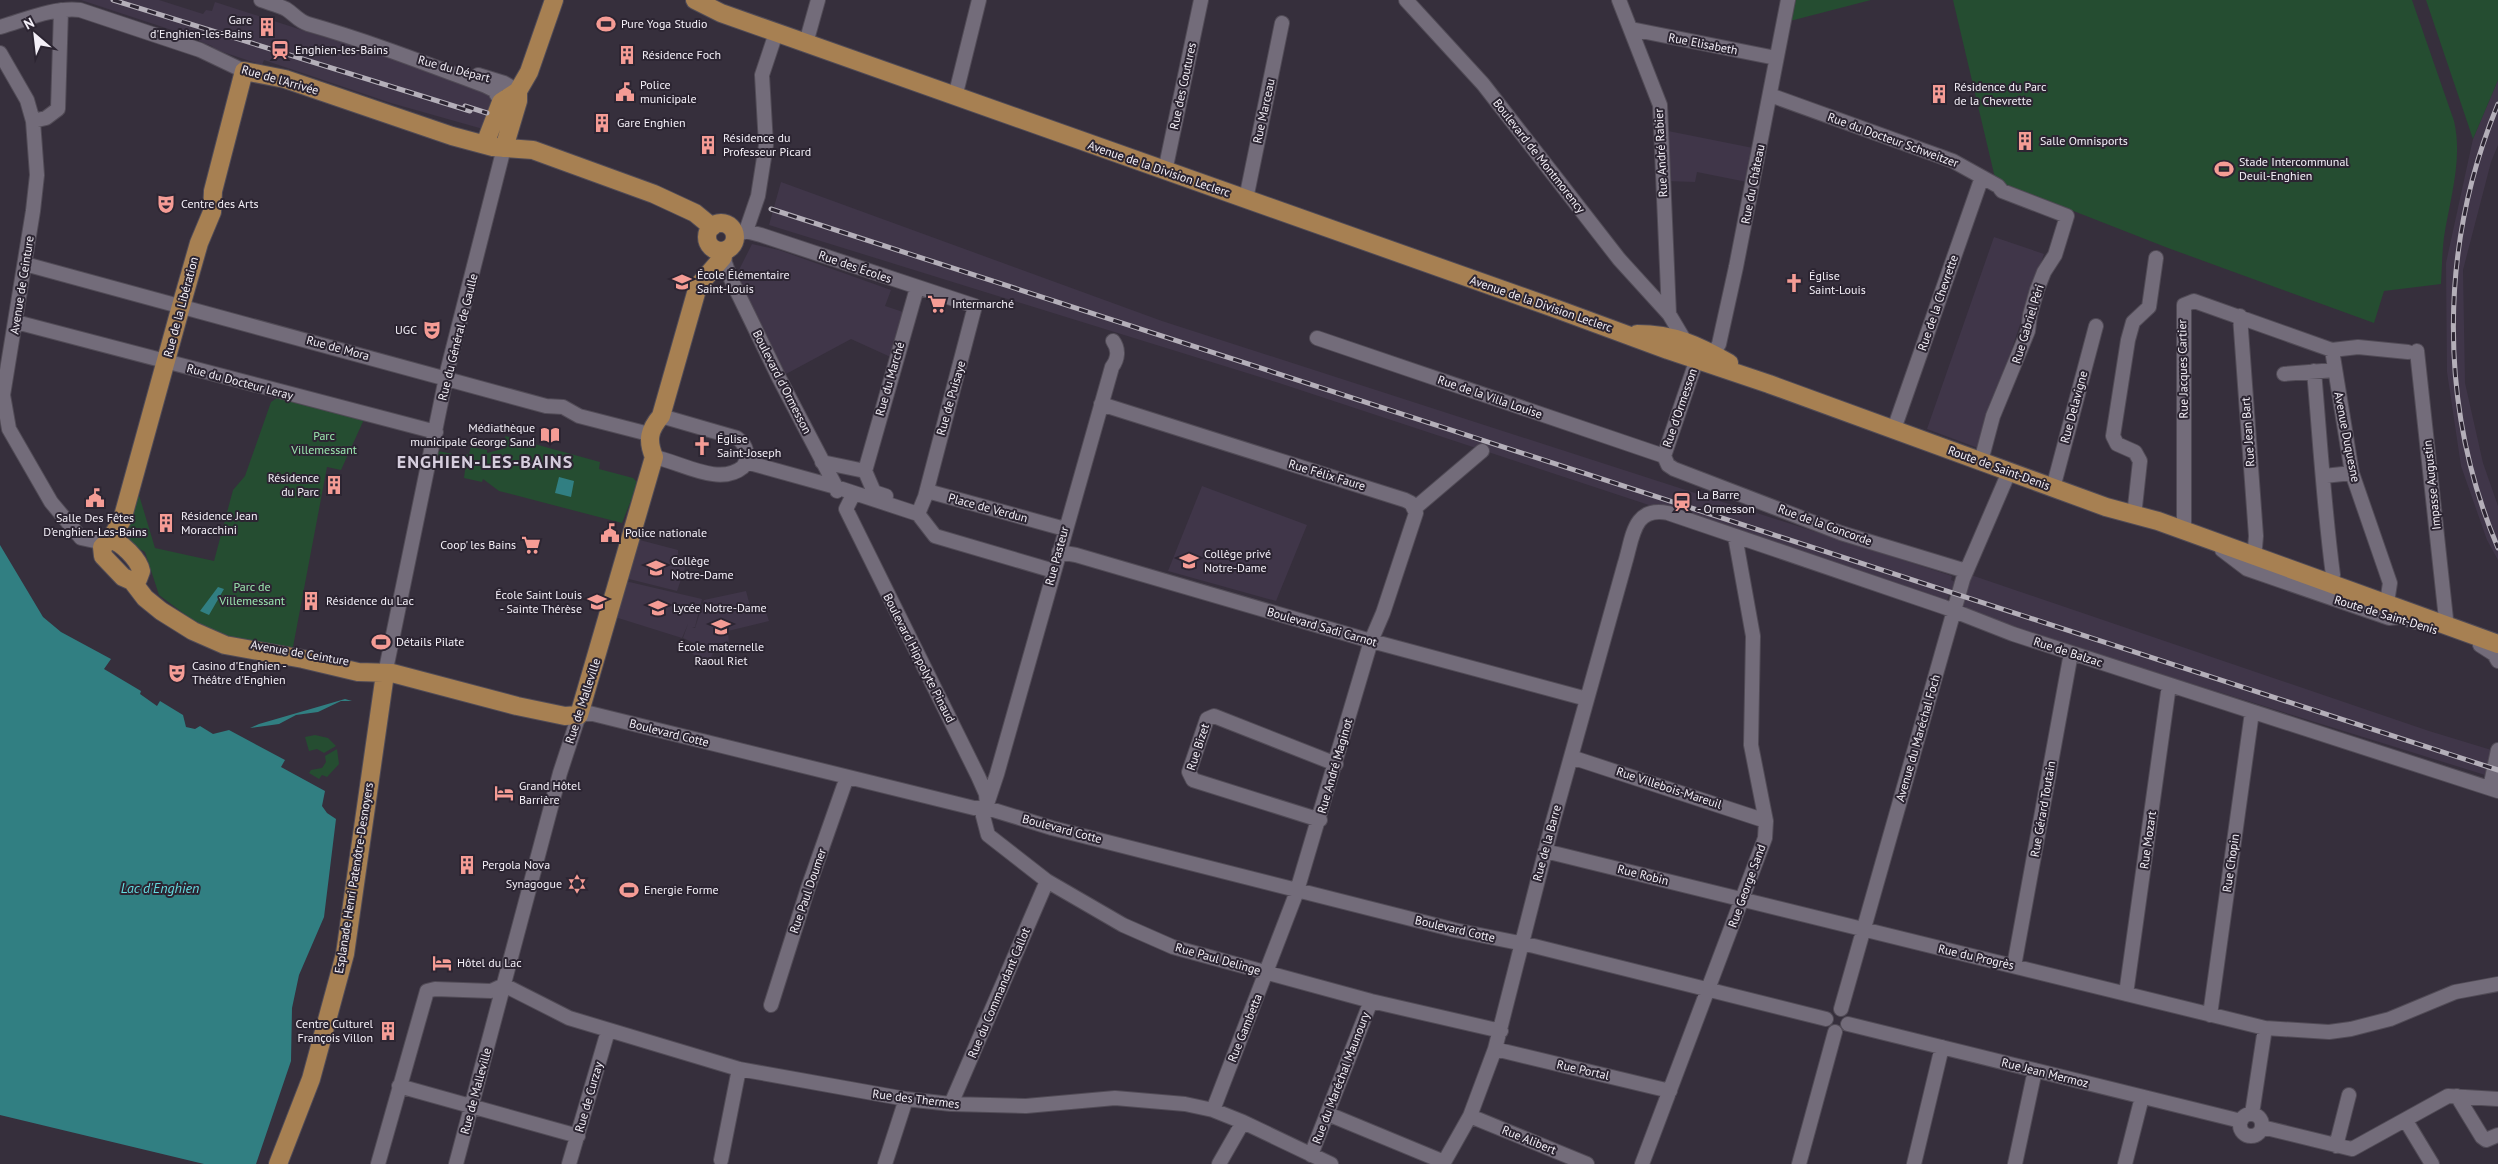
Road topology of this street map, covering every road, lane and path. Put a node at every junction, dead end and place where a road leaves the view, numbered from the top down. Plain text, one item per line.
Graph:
1 (260, 0) edge
2 (280, 0) edge
3 (554, 0) edge
4 (695, 0) edge
5 (818, 0) edge
6 (979, 0) edge
7 (1201, 0) edge
8 (1406, 0) edge
9 (1619, 0) edge
10 (1788, 0) edge
11 (61, 10) junction
12 (1282, 23) dead end
13 (318, 25) junction
14 (0, 28) edge
15 (1630, 29) junction
16 (776, 33) junction
17 (806, 43) junction
18 (0, 53) edge
19 (396, 53) junction
20 (1776, 58) junction
21 (244, 71) junction
22 (510, 93) junction
23 (955, 96) junction
24 (1770, 96) junction
25 (33, 121) junction
26 (509, 128) junction
27 (485, 144) junction
28 (504, 148) junction
29 (533, 150) junction
30 (1164, 171) junction
31 (1982, 177) junction
32 (1246, 199) junction
33 (2067, 216) joint
34 (712, 227) junction
35 (741, 233) junction
36 (723, 254) junction
37 (2156, 258) dead end
38 (25, 264) junction
39 (917, 288) junction
40 (181, 306) junction
41 (975, 306) joint
42 (1666, 312) junction
43 (2240, 316) junction
44 (16, 322) junction
45 (2096, 326) dead end
46 (1665, 337) junction
47 (1317, 338) dead end
48 (1113, 341) dead end
49 (2332, 350) junction
50 (1701, 354) junction
51 (166, 362) junction
52 (2335, 370) junction
53 (2314, 371) junction
54 (2284, 374) dead end
55 (446, 378) junction
56 (1101, 404) junction
57 (661, 416) junction
58 (1865, 419) joint
59 (1894, 429) junction
60 (436, 432) junction
61 (649, 434) junction
62 (1482, 451) dead end
63 (1664, 456) junction
64 (654, 457) junction
65 (1981, 461) junction
66 (746, 462) junction
67 (824, 464) junction
68 (859, 470) junction
69 (2009, 472) junction
70 (2352, 473) junction
71 (2324, 476) junction
72 (812, 481) junction
73 (836, 487) junction
74 (2053, 488) junction
75 (926, 491) junction
76 (854, 493) junction
77 (872, 496) junction
78 (1415, 508) junction
79 (846, 509) junction
80 (920, 510) junction
81 (2134, 516) junction
82 (1641, 518) joint
83 (2157, 525) junction
84 (1065, 529) junction
85 (2184, 531) junction
86 (1735, 536) junction
87 (107, 542) junction
88 (2223, 547) junction
89 (2252, 551) junction
90 (1059, 552) junction
91 (1054, 571) junction
92 (1966, 571) junction
93 (2333, 576) junction
94 (136, 578) junction
95 (2388, 596) junction
96 (1954, 612) junction
97 (2446, 619) junction
98 (2498, 637) edge
99 (1371, 641) junction
100 (2498, 644) edge
101 (2480, 645) junction
102 (2498, 652) edge
103 (2071, 653) junction
104 (2498, 660) edge
105 (358, 672) junction
106 (385, 674) junction
107 (415, 680) junction
108 (2169, 686) junction
109 (381, 699) junction
110 (1587, 699) junction
111 (2252, 712) junction
112 (579, 715) junction
113 (2498, 750) edge
114 (1571, 757) junction
115 (1336, 764) junction
116 (997, 774) junction
117 (978, 776) junction
118 (847, 777) junction
119 (2494, 790) edge
120 (987, 808) junction
121 (1320, 820) junction
122 (1766, 820) junction
123 (1545, 851) junction
124 (1047, 881) junction
125 (1297, 890) junction
126 (1742, 899) junction
127 (1863, 930) junction
128 (1521, 944) junction
129 (2014, 966) junction
130 (1267, 972) junction
131 (2498, 984) edge
132 (504, 985) junction
133 (1708, 990) junction
134 (2126, 994) junction
135 (1371, 1001) junction
136 (771, 1006) dead end
137 (1841, 1009) junction
138 (2210, 1015) junction
139 (1826, 1020) junction
140 (1848, 1024) junction
141 (2265, 1028) junction
142 (608, 1030) junction
143 (1501, 1031) junction
144 (1834, 1032) junction
145 (1942, 1047) junction
146 (1496, 1049) junction
147 (739, 1070) junction
148 (2035, 1070) junction
149 (399, 1086) junction
150 (1670, 1091) junction
151 (2349, 1096) dead end
152 (2458, 1096) junction
153 (2142, 1097) junction
154 (906, 1099) junction
155 (2498, 1099) edge
156 (951, 1104) junction
157 (472, 1107) junction
158 (1213, 1110) junction
159 (1328, 1114) junction
160 (1470, 1116) junction
161 (2247, 1118) junction
162 (2406, 1121) junction
163 (1243, 1122) junction
164 (2498, 1135) edge
165 (578, 1136) junction
166 (2336, 1146) junction
167 (1311, 1155) junction
168 (721, 1160) dead end
169 (1443, 1163) edge
170 (278, 1164) edge
171 (378, 1164) edge
172 (456, 1164) edge
173 (570, 1164) edge
174 (885, 1164) edge
175 (1219, 1164) edge
176 (1331, 1164) edge
177 (1588, 1164) edge
178 (1642, 1164) edge
179 (1799, 1164) edge
180 (1914, 1164) edge
181 (2014, 1164) edge
182 (2125, 1164) edge
183 (2432, 1164) edge

1 - 13 street, Rue du Départ
2 - 13 street
3 - 22 main road, Rue du Général de Gaulle
4 - 16 main road, Avenue de la Division Leclerc
5 - 17 street
6 - 23 street
7 - 30 street, Rue des Coutures
8 - 42 street, Boulevard de Montmorency
9 - 15 street, Rue André Rabier
10 - 20 street, Rue du Château
11 - 14 street, Rue de l'Arrivée
11 - 21 street, Rue de l'Arrivée
11 - 25 street
12 - 32 street, Rue Marceau
13 - 19 street, Rue du Départ
15 - 20 street, Rue Elisabeth
15 - 42 street, Rue André Rabier
16 - 17 main road, Avenue de la Division Leclerc
16 - 35 street
17 - 23 main road, Avenue de la Division Leclerc
18 - 25 street, Avenue de Ceinture
19 - 22 street, Rue du Départ
19 - 22 street, Rue du Départ
20 - 24 street, Rue du Château
21 - 27 main road, Rue de l'Arrivée
21 - 40 main road, Rue de la Libération
22 - 26 main road, Rue du Général de Gaulle
22 - 27 main road, Rue du Général de Gaulle
23 - 30 main road, Avenue de la Division Leclerc
24 - 31 street, Rue du Docteur Schweitzer
24 - 50 street, Rue du Château
25 - 38 street, Avenue de Ceinture
26 - 28 main road, Rue du Général de Gaulle
26 - 29 main road
27 - 28 main road, Rue de l'Arrivée
28 - 29 main road
28 - 55 street, Rue du Général de Gaulle
29 - 34 main road
30 - 32 main road, Avenue de la Division Leclerc
31 - 33 street, Rue du Docteur Schweitzer
31 - 59 street, Rue de la Chevrette
32 - 46 main road, Avenue de la Division Leclerc
33 - 65 street, Rue Gabriel Péri
34 - 35 main road
34 - 36 main road
35 - 36 main road
35 - 39 street, Rue des Écoles
36 - 57 main road
36 - 67 street, Boulevard d'Ormesson
37 - 81 street
38 - 40 street, Rue de Mora
38 - 44 street, Avenue de Ceinture
39 - 41 street, Rue des Écoles
39 - 68 street, Rue du Marché
40 - 51 main road, Rue de la Libération
40 - 55 street, Rue de Mora
41 - 75 street, Rue de Puisaye
42 - 46 street, Rue André Rabier
42 - 50 street, Boulevard de Montmorency
43 - 49 street, Rue Jacques Cartier
43 - 85 street, Rue Jacques Cartier
43 - 89 street, Rue Jean Bart
44 - 51 street, Rue du Docteur Leray
44 - 87 street, Avenue de Ceinture
45 - 74 street, Rue Delavigne
46 - 50 main road, Avenue de la Division Leclerc
47 - 63 street, Rue de la Villa Louise
48 - 56 street, Rue Pasteur
49 - 52 street, Avenue Duquesne
49 - 97 street, Impasse Augustin
50 - 58 main road, Avenue de la Division Leclerc
50 - 63 street, Rue d'Ormesson
51 - 60 street, Rue du Docteur Leray
51 - 87 main road, Rue de la Libération
52 - 53 street
52 - 70 street, Avenue Duquesne
53 - 54 street
53 - 71 street
55 - 60 street, Rue du Général de Gaulle
55 - 61 street, Rue de Mora
56 - 78 street, Rue Félix Faure
56 - 84 street, Rue Pasteur
57 - 61 main road
57 - 66 street
58 - 59 main road, Route de Saint-Denis
59 - 65 main road, Route de Saint-Denis
60 - 106 street, Rue du Général de Gaulle
61 - 64 main road, Rue de Malleville
62 - 78 street
63 - 92 street, Rue de la Concorde
64 - 66 street
64 - 112 main road, Rue de Malleville
65 - 69 main road, Route de Saint-Denis
66 - 72 street
67 - 68 street
67 - 72 street
67 - 73 street, Boulevard d'Ormesson
68 - 76 street
68 - 77 street
69 - 74 main road, Route de Saint-Denis
69 - 92 street, Avenue du Maréchal Foch
70 - 71 street
70 - 95 street, Avenue Duquesne
71 - 93 street
72 - 73 street
73 - 76 street
73 - 79 street, Boulevard Hippolyte Pinaud
74 - 81 main road, Route de Saint-Denis
75 - 80 street
75 - 84 street, Place de Verdun
76 - 77 street
76 - 79 street
77 - 80 street
78 - 99 street
79 - 117 street, Boulevard Hippolyte Pinaud
80 - 91 street
81 - 83 main road, Route de Saint-Denis
82 - 86 street, Rue de Balzac
82 - 110 street, Rue de la Barre
83 - 85 main road, Route de Saint-Denis
83 - 88 main road, Route de Saint-Denis
84 - 90 street, Rue Pasteur
85 - 88 main road, Route de Saint-Denis
86 - 96 street, Rue de Balzac
86 - 122 street, Rue George Sand
87 - 94 main road, Avenue de Ceinture
88 - 89 main road, Route de Saint-Denis
88 - 101 street, Route de Saint-Denis
89 - 93 street, Route de Saint-Denis
89 - 100 main road, Route de Saint-Denis
90 - 91 street, Rue Pasteur
90 - 99 street, Boulevard Sadi Carnot
91 - 116 street, Rue Pasteur
92 - 96 street, Avenue du Maréchal Foch
93 - 95 street, Route de Saint-Denis
94 - 105 main road, Avenue de Ceinture
94 - 106 main road, Avenue de Ceinture
95 - 97 street, Route de Saint-Denis
96 - 103 street, Rue de Balzac
96 - 127 street, Avenue du Maréchal Foch
97 - 98 street, Route de Saint-Denis
99 - 110 street, Boulevard Sadi Carnot
99 - 115 street, Rue André Maginot
101 - 102 street, Route de Saint-Denis
101 - 104 street
103 - 108 street, Rue de Balzac
103 - 129 street, Rue Gérard Toutain
105 - 106 main road, Avenue de Ceinture
105 - 109 main road
106 - 107 main road, Boulevard Cotte
106 - 109 main road, Esplanade Henri Patenôtre-Desnoyers
107 - 109 main road
107 - 112 main road, Boulevard Cotte
108 - 111 street, Rue de Balzac
108 - 134 street, Rue Mozart
109 - 170 main road, Esplanade Henri Patenôtre-Desnoyers
110 - 114 street, Rue de la Barre
111 - 119 street, Rue de Balzac
111 - 138 street, Rue Chopin
112 - 118 street, Boulevard Cotte
112 - 132 street, Rue de Malleville
113 - 119 street
114 - 122 street, Rue Villebois-Mareuil
114 - 123 street, Rue de la Barre
115 - 121 street, Rue André Maginot
115 - 121 street, Rue Bizet
116 - 117 street
116 - 120 street, Rue Pasteur
117 - 120 street, Boulevard Hippolyte Pinaud
118 - 120 street, Boulevard Cotte
118 - 136 street, Rue Paul Doumer
120 - 124 street, Rue Paul Delinge
120 - 125 street, Boulevard Cotte
121 - 125 street, Rue André Maginot
122 - 126 street, Rue George Sand
123 - 126 street, Rue Robin
123 - 128 street, Rue de la Barre
124 - 130 street, Rue Paul Delinge
124 - 156 street, Rue du Commandant Callot
125 - 128 street, Boulevard Cotte
125 - 130 street, Rue Gambetta
126 - 127 street, Rue du Progrès
126 - 133 street, Rue George Sand
127 - 129 street, Rue du Progrès
127 - 137 street, Avenue du Maréchal Foch
128 - 133 street, Boulevard Cotte
128 - 143 street, Rue de la Barre
129 - 134 street, Rue du Progrès
130 - 135 street, Rue Paul Delinge
130 - 158 street, Rue Gambetta
131 - 141 street, Rue du Progrès
132 - 142 street, Rue des Thermes
132 - 149 street
132 - 157 street, Rue de Malleville
133 - 139 street
133 - 150 street, Rue George Sand
134 - 138 street, Rue du Progrès
135 - 143 street, Rue Paul Delinge
135 - 159 street, Rue du Maréchal Maunoury
137 - 139 street
137 - 140 street
138 - 141 street, Rue du Progrès
139 - 144 street
140 - 144 street
140 - 145 street, Rue Jean Mermoz
141 - 161 street
142 - 147 street, Rue des Thermes
142 - 165 street, Rue de Curzay
143 - 146 street, Rue de la Barre
144 - 179 street
145 - 148 street, Rue Jean Mermoz
145 - 180 street
146 - 150 street, Rue Portal
146 - 160 street, Rue de la Barre
147 - 154 street, Rue des Thermes
147 - 168 street
148 - 153 street, Rue Jean Mermoz
148 - 181 street
149 - 157 street
149 - 171 street
150 - 178 street, Rue George Sand
151 - 166 street
152 - 155 street
152 - 162 street
152 - 164 street
153 - 161 street, Rue Jean Mermoz
153 - 182 street
154 - 156 street, Rue des Thermes
154 - 174 street
156 - 158 street, Rue des Thermes
157 - 165 street
157 - 172 street, Rue de Malleville
158 - 163 street, Rue des Thermes
159 - 167 street, Rue du Maréchal Maunoury
159 - 169 street
160 - 169 street, Rue de la Barre
160 - 177 street, Rue Alibert
161 - 166 street
162 - 166 street
162 - 183 street
163 - 167 street, Rue des Thermes
163 - 175 street
165 - 173 street, Rue de Curzay
167 - 176 street, Rue des Thermes

